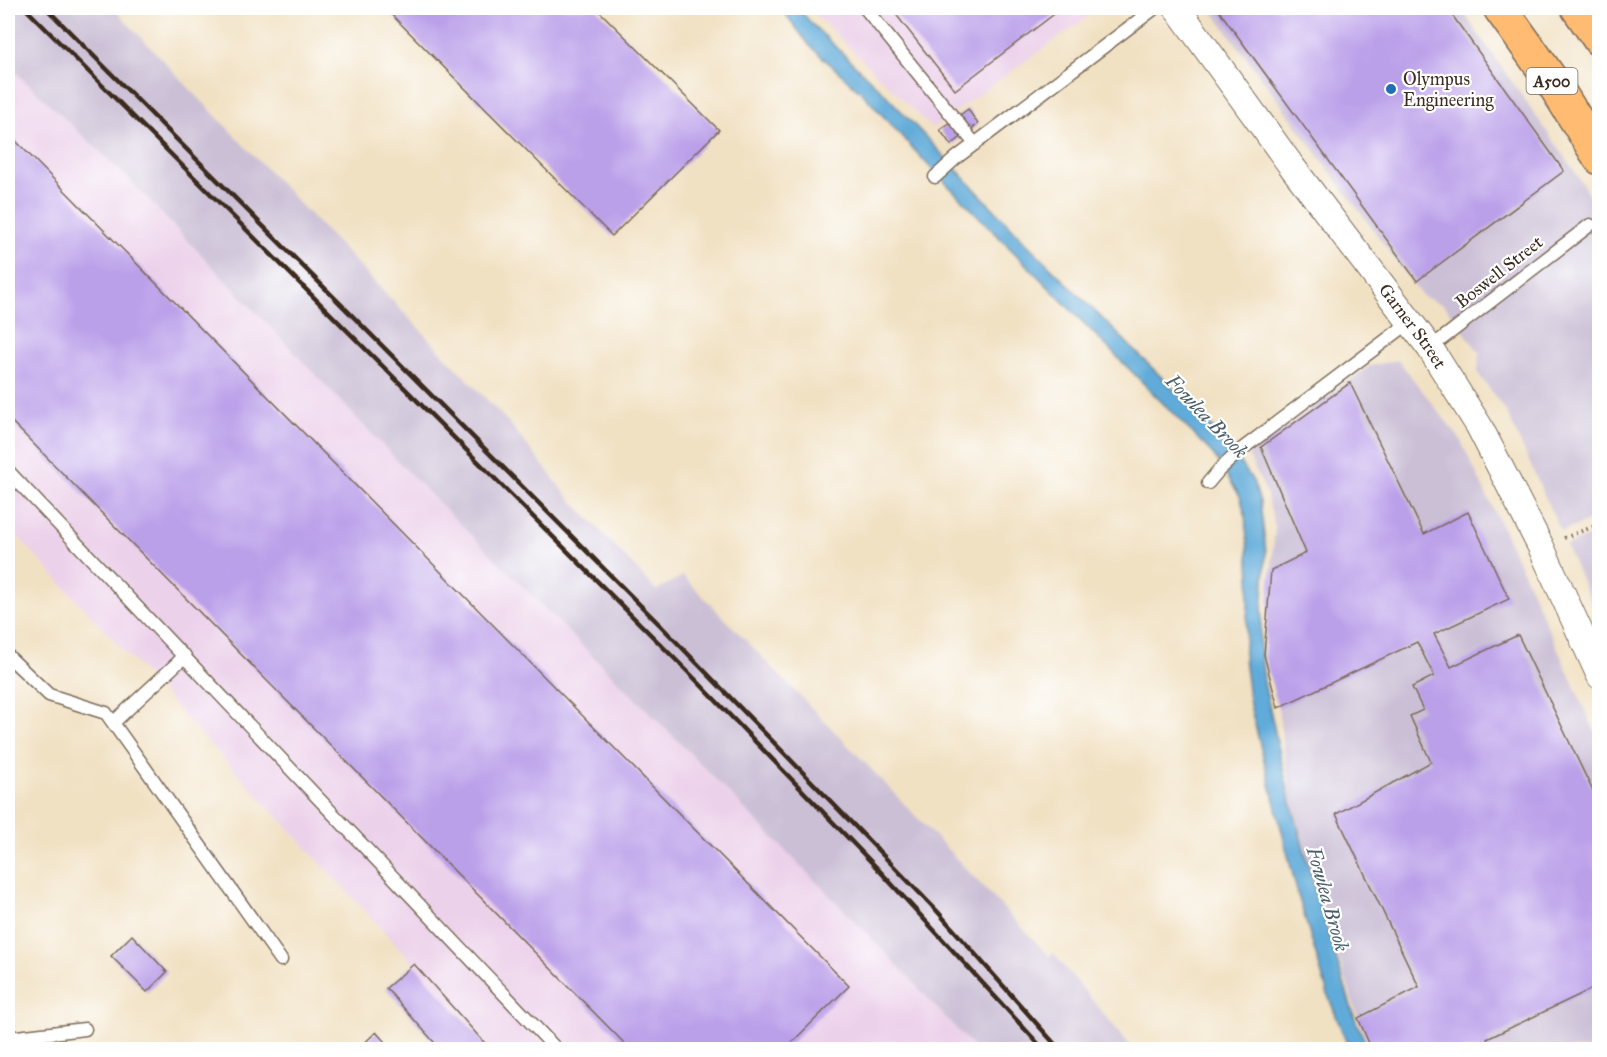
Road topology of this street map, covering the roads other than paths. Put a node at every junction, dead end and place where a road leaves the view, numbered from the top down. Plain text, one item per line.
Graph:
1 (866, 8) edge
2 (1155, 8) edge
3 (1177, 8) edge
4 (1500, 8) edge
5 (1578, 8) edge
6 (1599, 40) edge
7 (975, 144) junction
8 (1599, 158) edge
9 (935, 177) dead end
10 (1590, 225) dead end
11 (1410, 322) junction
12 (1430, 348) junction
13 (8, 471) edge
14 (1208, 483) dead end
15 (8, 656) edge
16 (185, 656) junction
17 (1599, 676) edge
18 (114, 722) junction
19 (281, 960) dead end
20 (85, 1029) dead end
21 (8, 1038) edge
22 (557, 1050) edge

1 - 7 lane
2 - 7 lane
3 - 11 street, Garner Street
4 - 8 highway, A500
5 - 6 highway
7 - 9 lane
10 - 12 lane, Boswell Street
11 - 12 street, Garner Street
11 - 14 lane
12 - 17 street, Garner Street
13 - 16 lane
15 - 18 lane
16 - 18 lane
16 - 22 lane
18 - 19 lane
20 - 21 lane

